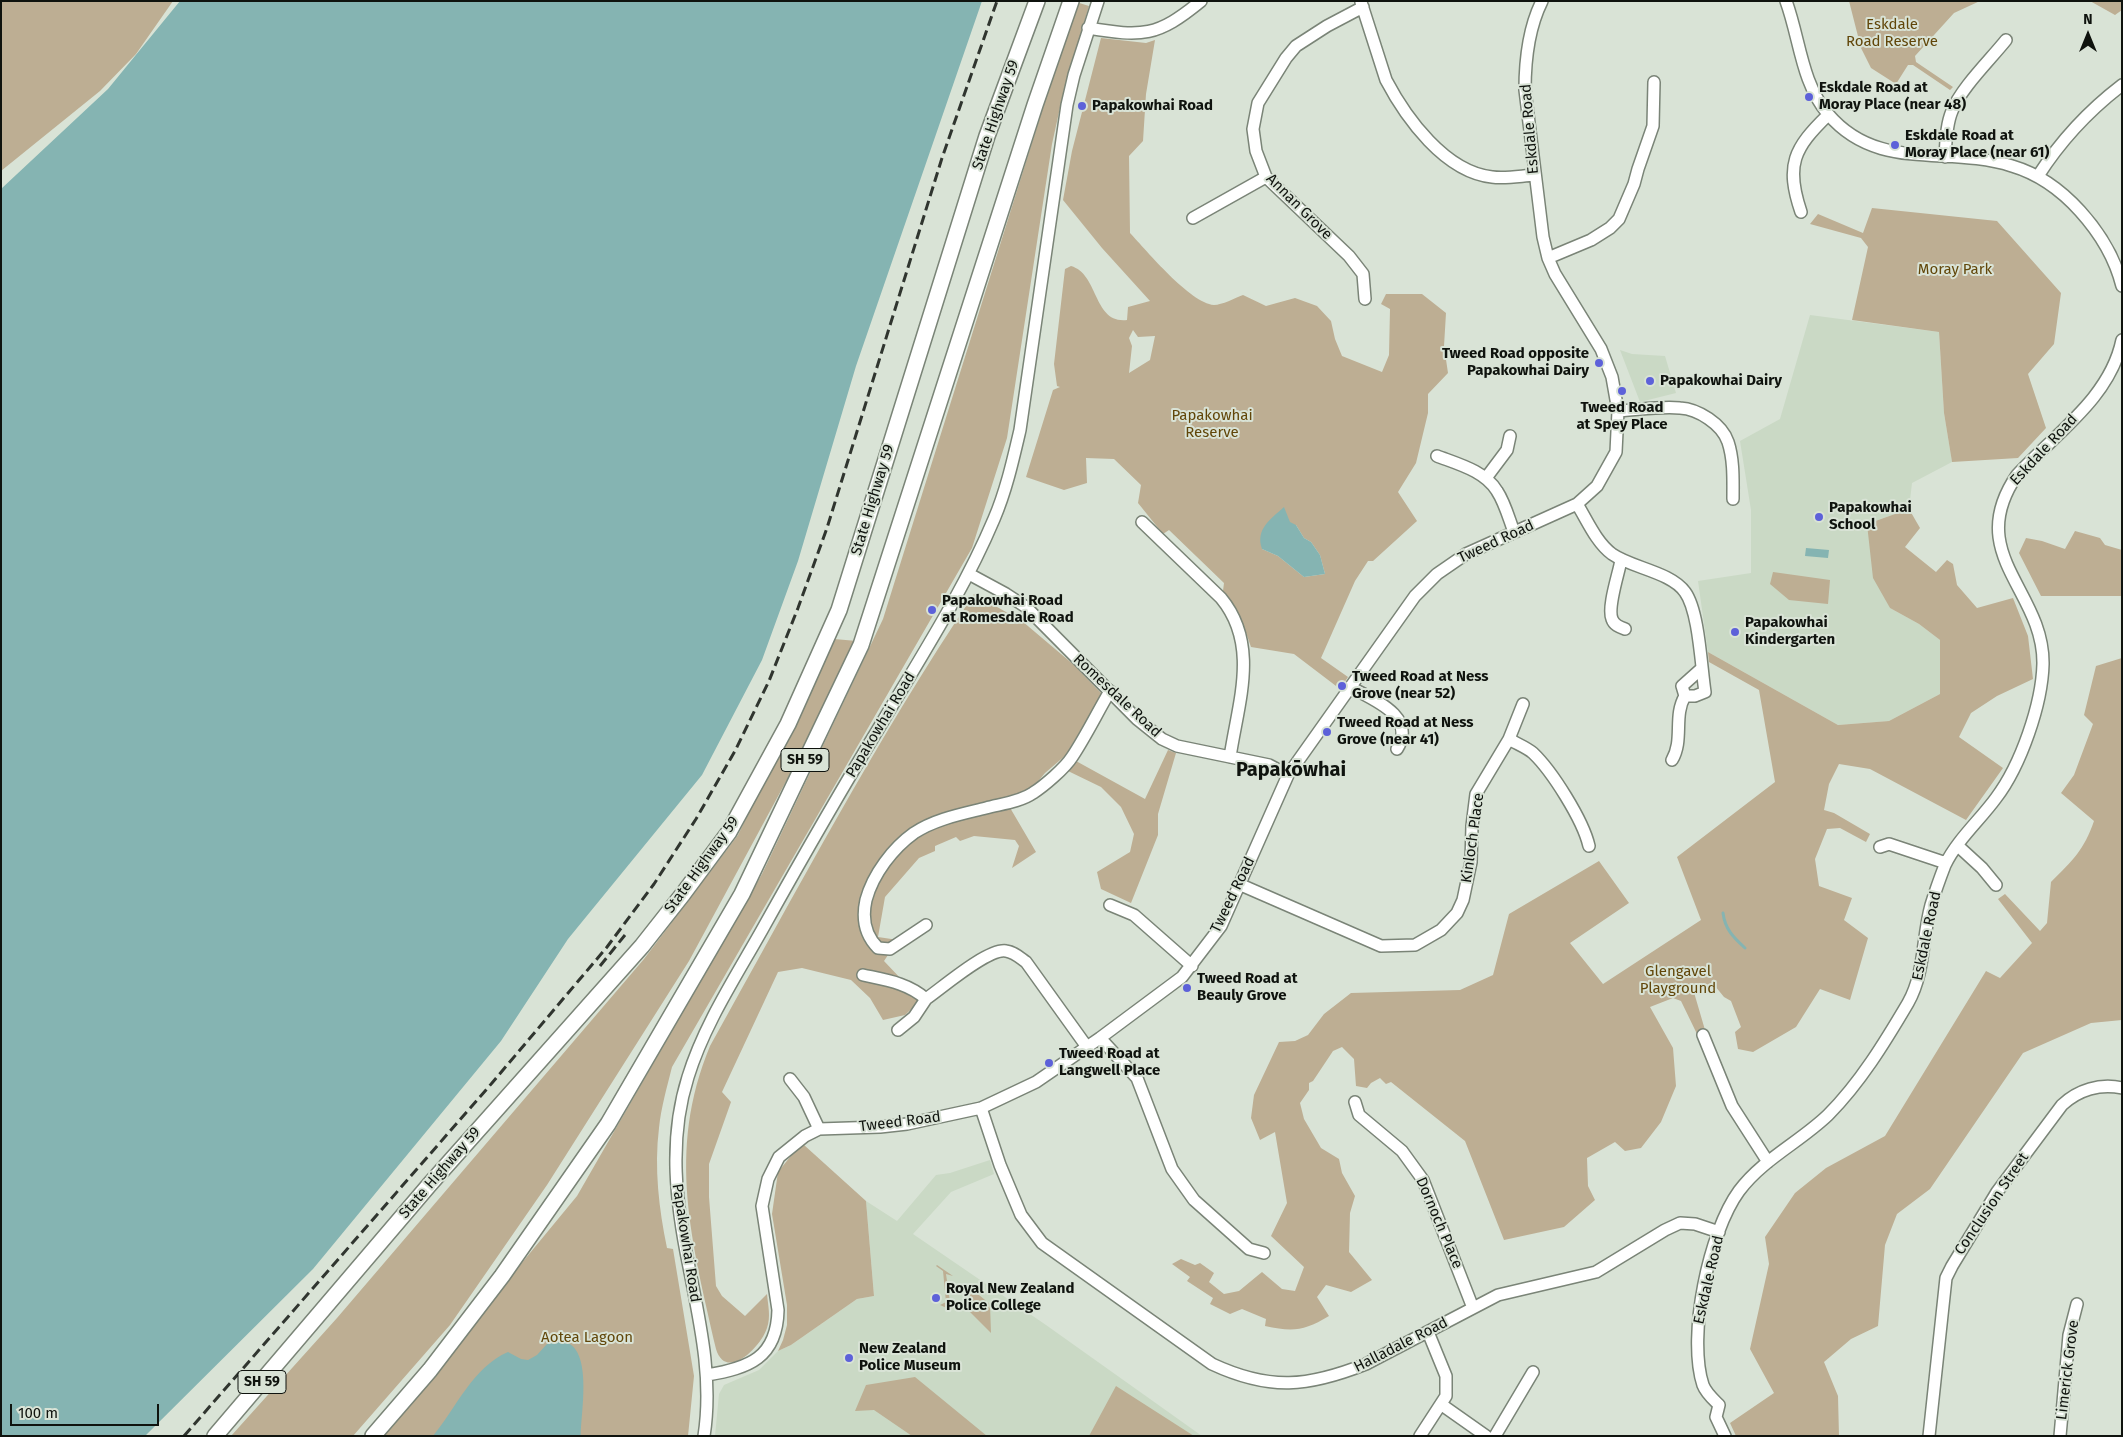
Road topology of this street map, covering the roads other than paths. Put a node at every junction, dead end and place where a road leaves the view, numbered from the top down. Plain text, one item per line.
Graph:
1 (1037, 1) edge
2 (1071, 1) edge
3 (1098, 1) edge
4 (1201, 1) edge
5 (1542, 1) edge
6 (1786, 1) edge
7 (1362, 4) edge
8 (1088, 28) junction
9 (2006, 40) dead end
10 (1654, 82) dead end
11 (2120, 90) edge
12 (1828, 115) junction
13 (1945, 157) junction
14 (1534, 175) junction
15 (2038, 176) junction
16 (1266, 177) junction
17 (1800, 212) dead end
18 (1193, 218) dead end
19 (1548, 258) junction
20 (2122, 286) edge
21 (1365, 299) dead end
22 (2122, 340) edge
23 (1618, 411) junction
24 (1510, 436) dead end
25 (1437, 456) dead end
26 (1486, 478) junction
27 (1734, 500) dead end
28 (1577, 504) junction
29 (1142, 522) dead end
30 (1514, 532) junction
31 (1621, 560) junction
32 (969, 574) junction
33 (1625, 629) dead end
34 (1701, 669) junction
35 (1350, 687) junction
36 (1110, 692) junction
37 (1685, 696) junction
38 (1523, 704) dead end
39 (1509, 739) junction
40 (1397, 749) dead end
41 (1230, 756) junction
42 (1672, 760) dead end
43 (1288, 775) junction
44 (1588, 846) dead end
45 (1880, 846) dead end
46 (1958, 846) junction
47 (1946, 863) junction
48 (1241, 885) junction
49 (1996, 885) dead end
50 (1110, 905) dead end
51 (926, 925) dead end
52 (1192, 966) junction
53 (863, 975) dead end
54 (926, 999) junction
55 (898, 1030) dead end
56 (1703, 1035) dead end
57 (1100, 1038) junction
58 (1087, 1047) junction
59 (790, 1080) dead end
60 (2122, 1088) edge
61 (1354, 1102) dead end
62 (981, 1108) junction
63 (819, 1129) junction
64 (1768, 1162) junction
65 (1719, 1232) junction
66 (1264, 1253) dead end
67 (2077, 1304) dead end
68 (1473, 1308) junction
69 (1428, 1332) junction
70 (1533, 1372) dead end
71 (707, 1375) junction
72 (1442, 1405) junction
73 (215, 1436) edge
74 (373, 1436) edge
75 (704, 1436) edge
76 (1420, 1436) edge
77 (1486, 1436) edge
78 (1495, 1436) edge
79 (1726, 1436) edge
80 (1929, 1436) edge
81 (2060, 1436) edge

1 - 73 main road, State Highway 59 / SH 59
2 - 74 main road, SH 59
3 - 8 street, Papakowhai Road
4 - 8 street
5 - 14 street, Eskdale Road
6 - 12 street
7 - 14 street
7 - 16 street, Annan Grove
8 - 32 street, Papakowhai Road
9 - 13 street
10 - 19 street
11 - 15 street
12 - 13 street
12 - 17 street
13 - 15 street
14 - 19 street, Eskdale Road
15 - 20 street
16 - 18 street
16 - 21 street, Annan Grove
19 - 23 street, Tweed Road
22 - 46 street, Eskdale Road
23 - 27 street
23 - 28 street, Tweed Road
24 - 26 street
25 - 26 street
26 - 30 street
28 - 30 street, Tweed Road
28 - 31 street
29 - 41 street
30 - 35 street, Tweed Road
31 - 33 street
31 - 34 street
32 - 36 street, Romesdale Road
32 - 71 street, Papakowhai Road
34 - 37 street
34 - 37 street
35 - 40 street
35 - 43 street, Tweed Road
36 - 41 street, Romesdale Road
36 - 51 street
37 - 42 street
38 - 39 street, Kinloch Place
39 - 44 street
39 - 48 street, Kinloch Place
41 - 43 street, Romesdale Road
43 - 48 street, Tweed Road
45 - 47 street
46 - 47 street, Eskdale Road
46 - 49 street
47 - 64 street, Eskdale Road
48 - 52 street, Tweed Road
50 - 52 street
52 - 57 street, Tweed Road
53 - 54 street
54 - 55 street
54 - 58 street
56 - 64 street
57 - 58 street, Tweed Road
57 - 66 street
58 - 62 street, Tweed Road
59 - 63 street
60 - 80 street, Conclusion Street
61 - 68 street, Dornoch Place
62 - 63 street, Tweed Road
62 - 69 street, Halladale Road
63 - 71 street, Tweed Road
64 - 65 street, Eskdale Road
65 - 68 street, Halladale Road
65 - 79 street, Eskdale Road
67 - 81 street, Limerick Grove
68 - 69 street, Halladale Road
69 - 72 street
70 - 78 street
71 - 75 street, Papakowhai Road
72 - 76 street
72 - 77 street

